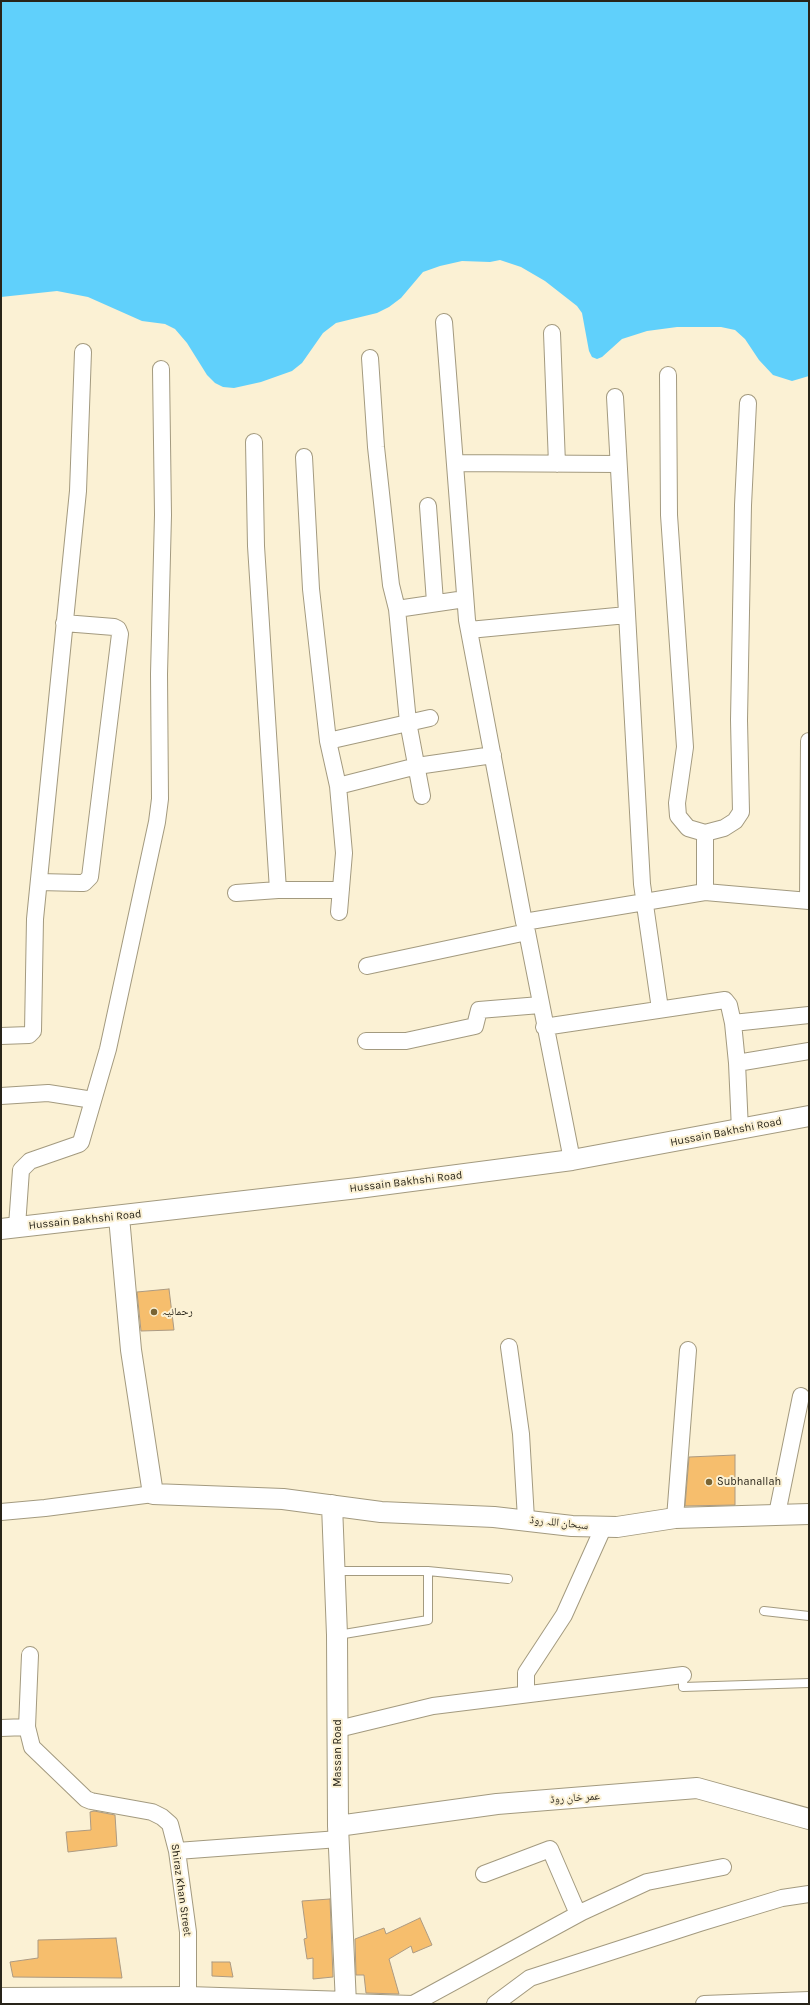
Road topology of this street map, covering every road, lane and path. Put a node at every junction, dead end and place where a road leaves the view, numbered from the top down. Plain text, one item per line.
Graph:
1 (444, 322) dead end
2 (552, 333) dead end
3 (82, 352) dead end
4 (370, 358) dead end
5 (161, 369) dead end
6 (668, 375) dead end
7 (615, 397) dead end
8 (748, 403) dead end
9 (254, 442) dead end
10 (304, 458) dead end
11 (455, 463) junction
12 (557, 464) junction
13 (618, 464) junction
14 (428, 506) dead end
15 (465, 599) junction
16 (435, 602) junction
17 (397, 609) junction
18 (627, 615) junction
19 (64, 624) junction
20 (469, 630) junction
21 (430, 718) dead end
22 (408, 722) junction
23 (328, 741) junction
24 (809, 741) edge
25 (493, 755) junction
26 (417, 766) junction
27 (338, 786) junction
28 (422, 796) dead end
29 (705, 833) junction
30 (39, 882) junction
31 (278, 890) junction
32 (341, 890) junction
33 (705, 892) junction
34 (236, 893) dead end
35 (645, 901) junction
36 (809, 901) edge
37 (340, 912) dead end
38 (525, 927) junction
39 (367, 966) dead end
40 (540, 1005) junction
41 (660, 1009) junction
42 (809, 1015) edge
43 (733, 1023) junction
44 (544, 1027) junction
45 (1, 1036) edge
46 (366, 1041) dead end
47 (809, 1051) edge
48 (737, 1063) junction
49 (1, 1096) edge
50 (93, 1100) junction
51 (809, 1116) edge
52 (740, 1130) junction
53 (572, 1160) junction
54 (119, 1217) junction
55 (9, 1228) edge
56 (509, 1347) dead end
57 (688, 1350) dead end
58 (801, 1396) dead end
59 (153, 1494) junction
60 (332, 1505) junction
61 (1, 1512) edge
62 (777, 1514) junction
63 (809, 1514) edge
64 (675, 1518) junction
65 (526, 1519) junction
66 (604, 1526) junction
67 (334, 1571) junction
68 (428, 1571) junction
69 (508, 1579) dead end
70 (764, 1611) dead end
71 (809, 1616) edge
72 (337, 1635) junction
73 (30, 1655) dead end
74 (683, 1675) joint
75 (809, 1683) edge
76 (526, 1694) junction
77 (27, 1727) junction
78 (1, 1728) edge
79 (338, 1729) junction
80 (809, 1819) edge
81 (338, 1833) junction
82 (177, 1851) junction
83 (723, 1867) dead end
84 (484, 1874) dead end
85 (809, 1894) edge
86 (578, 1914) junction
87 (188, 1997) junction
88 (1, 1998) edge
89 (809, 2000) edge
90 (347, 2003) edge
91 (413, 2004) edge
92 (495, 2004) edge
93 (704, 2004) edge

1 - 11 street
2 - 12 street
3 - 19 street
4 - 17 street
5 - 50 street
6 - 29 street
7 - 13 street
8 - 29 street
9 - 31 street
10 - 23 street
11 - 12 street
11 - 15 street
12 - 13 street
13 - 18 street
14 - 16 street
15 - 16 street
15 - 20 street
16 - 17 street
17 - 22 street
18 - 20 street
18 - 35 street
19 - 30 street
19 - 30 street
20 - 25 street
21 - 22 street
22 - 23 street
22 - 26 street
23 - 27 street
24 - 36 street
25 - 26 street
25 - 38 street
26 - 27 street
26 - 28 street
27 - 32 street
29 - 33 street
30 - 45 street
31 - 32 street
31 - 34 street
32 - 37 street
33 - 35 street
33 - 36 street
35 - 38 street
35 - 41 street
38 - 39 street
38 - 40 street
40 - 44 street
40 - 46 street
41 - 43 street
41 - 44 street
42 - 43 street
43 - 48 street
44 - 53 street
47 - 48 street
48 - 52 street
49 - 50 street
50 - 55 street
51 - 52 street, Hussain Bakhshi Road
52 - 53 street, Hussain Bakhshi Road
53 - 54 street, Hussain Bakhshi Road
54 - 55 street, Hussain Bakhshi Road
54 - 59 street
56 - 65 street
57 - 64 street
58 - 62 street
59 - 60 street, سبحان اللہ روڈ
59 - 61 street
60 - 65 street, سبحان اللہ روڈ
60 - 67 street, Massan Road
62 - 63 street, سبحان اللہ روڈ
62 - 64 street, سبحان اللہ روڈ
64 - 66 street, سبحان اللہ روڈ
65 - 66 street, سبحان اللہ روڈ
66 - 76 street
67 - 68 lane
67 - 72 street, Massan Road
68 - 69 lane
68 - 72 lane
70 - 71 lane
72 - 79 street, Massan Road
73 - 77 street, Shiraz Khan Street
74 - 75 lane
74 - 76 street
76 - 79 street
77 - 78 street
77 - 82 street, Shiraz Khan Street
79 - 81 street, Massan Road
80 - 81 street, عمر خان روڈ
81 - 82 street
81 - 90 street, Massan Road
82 - 87 street, Shiraz Khan Street
83 - 86 street
84 - 86 street
85 - 92 street
86 - 91 street
87 - 88 street
87 - 90 street
89 - 93 street
90 - 91 street

